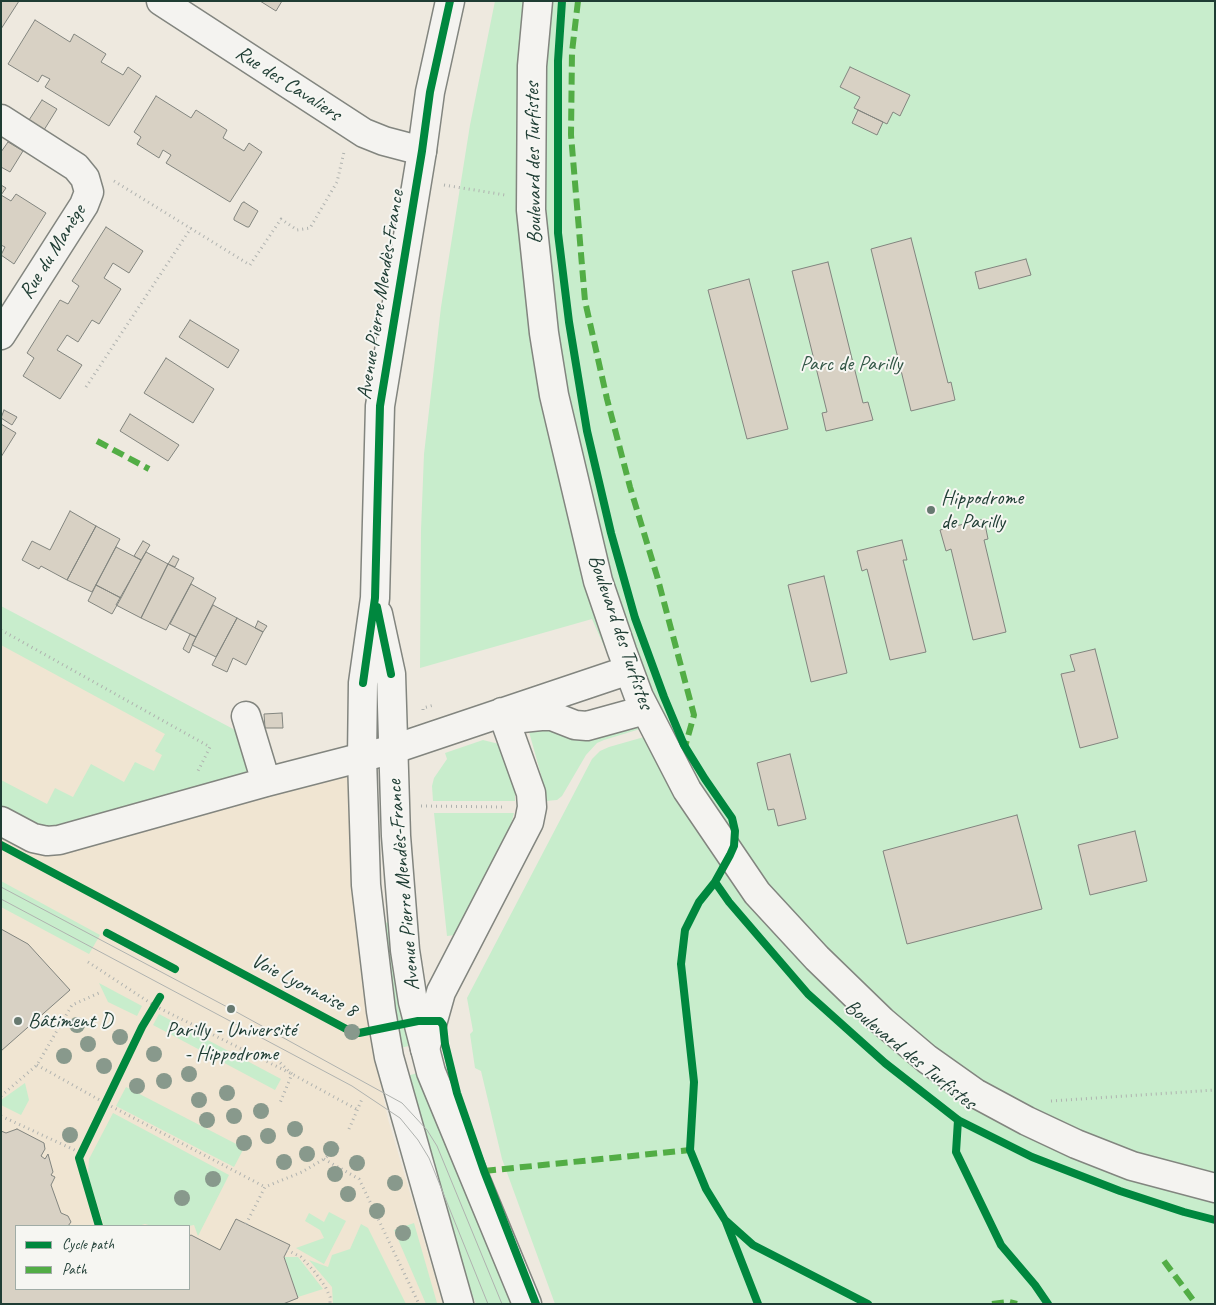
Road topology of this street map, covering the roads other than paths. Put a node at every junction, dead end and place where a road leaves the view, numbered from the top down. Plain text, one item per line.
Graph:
1 (161, 1) edge
2 (450, 1) edge
3 (538, 1) edge
4 (1, 119) edge
5 (422, 151) junction
6 (1, 335) edge
7 (375, 598) junction
8 (629, 670) junction
9 (645, 710) junction
10 (502, 712) junction
11 (246, 716) dead end
12 (394, 749) junction
13 (362, 758) junction
14 (266, 782) junction
15 (1, 821) edge
16 (424, 1049) junction
17 (1215, 1188) edge
18 (460, 1304) edge
19 (527, 1304) edge

1 - 5 main road, Rue des Cavaliers
2 - 5 main road, Avenue Pierre Mendès-France
3 - 8 main road, Boulevard des Turfistes
4 - 6 main road, Rue du Manège
5 - 7 main road, Avenue Pierre Mendès-France
7 - 12 main road, Avenue Pierre Mendès-France
7 - 13 main road, Avenue Pierre Mendès-France
8 - 9 main road, Boulevard des Turfistes
8 - 10 main road
9 - 10 main road
9 - 17 main road, Boulevard des Turfistes
10 - 12 main road
10 - 16 main road
11 - 14 main road
12 - 13 main road
12 - 16 main road, Avenue Pierre Mendès-France
13 - 14 main road
13 - 18 main road, Avenue Pierre Mendès-France
14 - 15 main road
16 - 19 main road, Avenue Pierre Mendès-France

